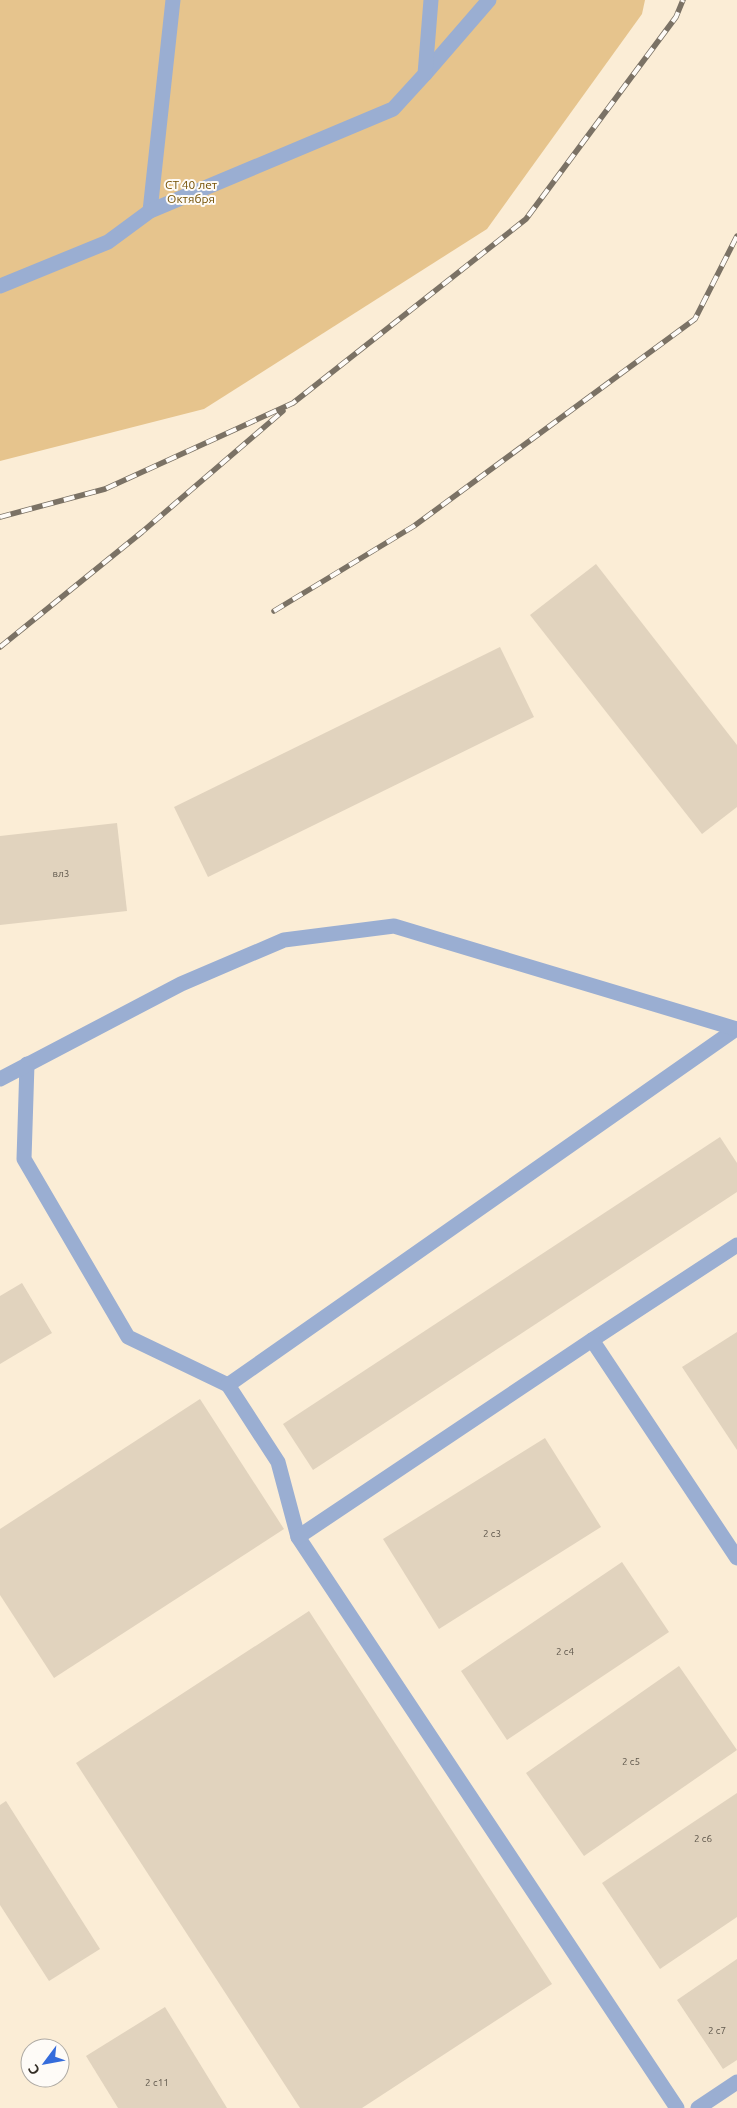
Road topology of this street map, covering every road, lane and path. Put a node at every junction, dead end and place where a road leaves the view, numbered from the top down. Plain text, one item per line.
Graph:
1 (172, 0) edge
2 (431, 0) edge
3 (488, 0) edge
4 (425, 74) junction
5 (150, 211) junction
6 (0, 286) edge
7 (737, 1029) edge
8 (26, 1064) junction
9 (0, 1079) edge
10 (737, 1245) edge
11 (592, 1340) junction
12 (228, 1385) junction
13 (298, 1537) junction
14 (737, 1558) edge
15 (737, 2082) edge
16 (677, 2108) edge
17 (698, 2108) edge

1 - 5 street
2 - 4 street
3 - 4 street
4 - 5 street
5 - 6 street
7 - 8 street
7 - 12 street
8 - 9 street
8 - 12 street
10 - 11 street
11 - 13 street
11 - 14 street
12 - 13 street
13 - 16 street
15 - 17 street

